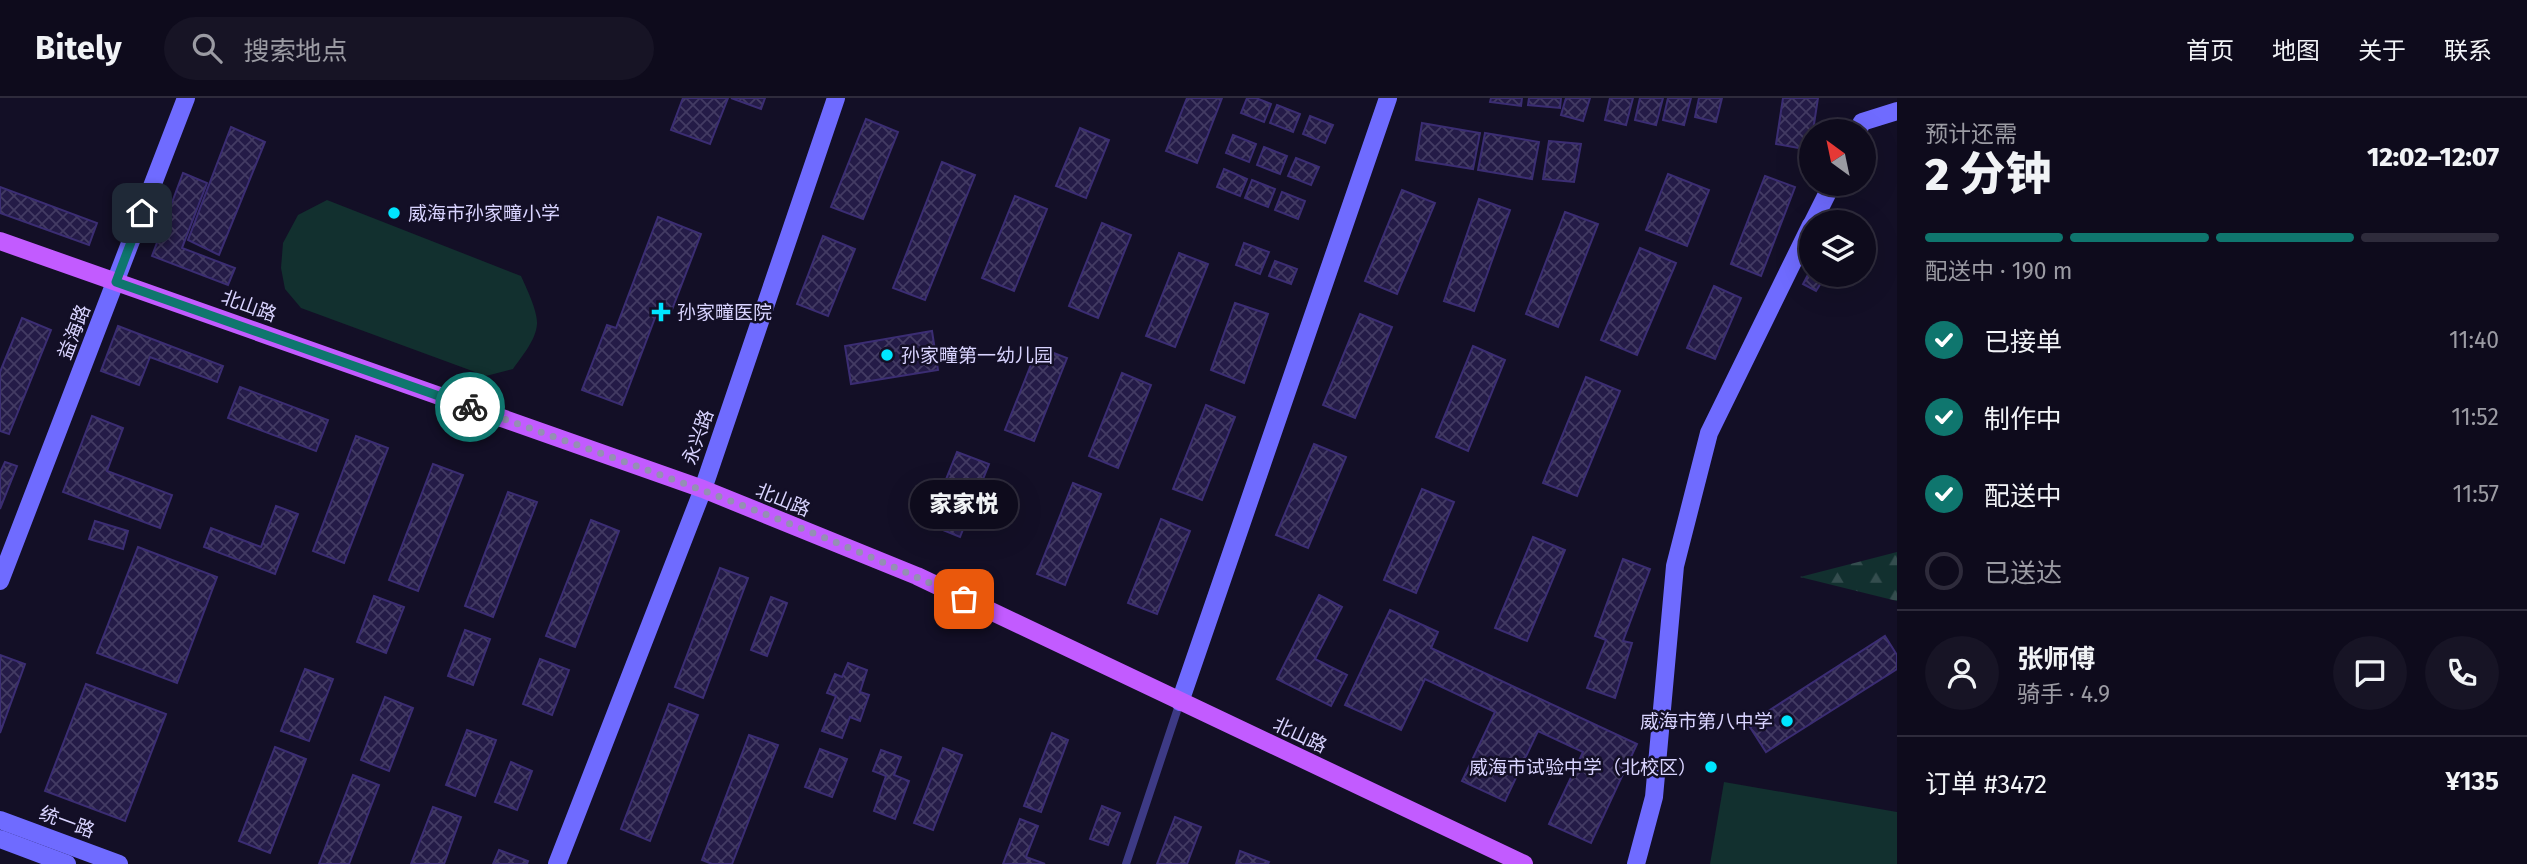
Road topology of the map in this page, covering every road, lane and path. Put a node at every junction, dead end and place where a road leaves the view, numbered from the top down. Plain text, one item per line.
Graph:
1 (186, 98) edge
2 (836, 98) edge
3 (1388, 98) edge
4 (1897, 111) edge
5 (1872, 119) edge
6 (0, 241) edge
7 (1799, 250) edge
8 (116, 282) junction
9 (702, 489) junction
10 (0, 581) edge
11 (1180, 702) junction
12 (0, 820) edge
13 (0, 839) edge
14 (67, 864) edge
15 (119, 864) edge
16 (557, 864) edge
17 (1126, 864) edge
18 (1524, 864) edge
19 (1636, 864) edge

1 - 8 street, 益海路
2 - 9 street, 永兴路
3 - 11 street
4 - 5 street
6 - 8 main road, 北山路
7 - 19 street
8 - 9 main road, 北山路
8 - 10 street, 益海路
9 - 11 main road, 北山路
9 - 16 street, 永兴路
11 - 17 lane
11 - 18 main road, 北山路
12 - 15 street, 统一路
13 - 14 street, 统一路

